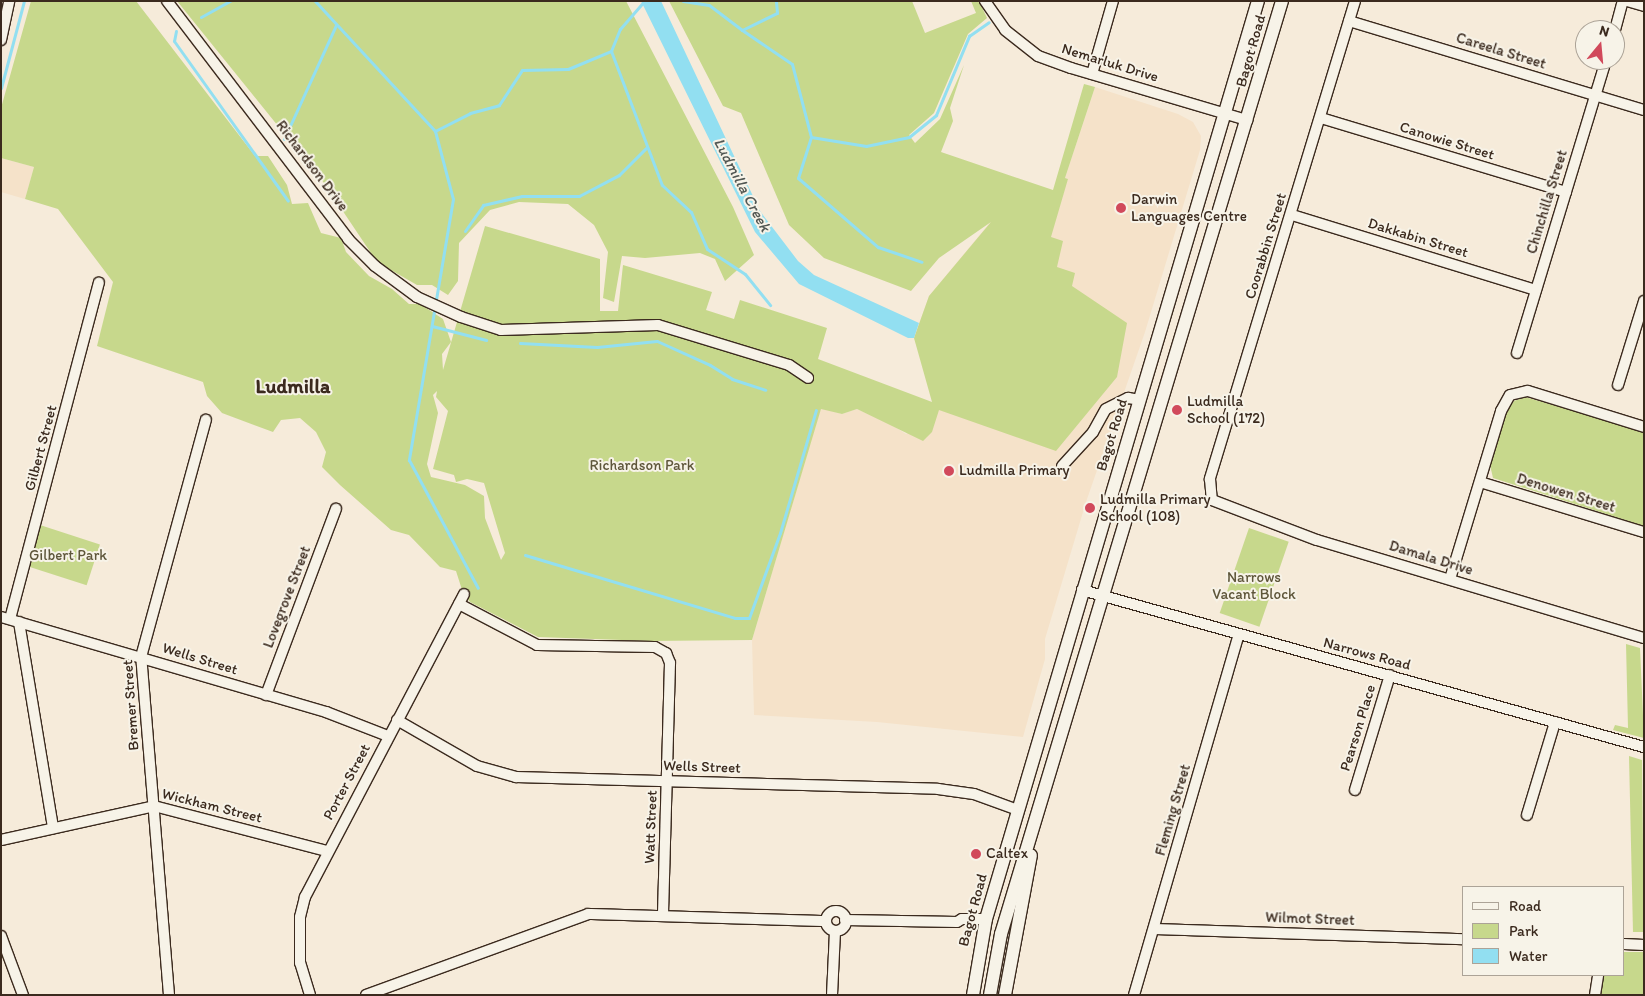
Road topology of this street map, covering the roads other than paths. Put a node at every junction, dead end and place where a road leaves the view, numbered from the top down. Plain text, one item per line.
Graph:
1 (4, 1) edge
2 (9, 1) edge
3 (167, 1) edge
4 (985, 1) edge
5 (1114, 1) edge
6 (1258, 1) edge
7 (1282, 1) edge
8 (1355, 1) edge
9 (1623, 1) edge
10 (1627, 1) edge
11 (1644, 6) edge
12 (1, 10) edge
13 (1349, 20) junction
14 (1618, 20) edge
15 (1, 40) edge
16 (1603, 70) edge
17 (1092, 74) junction
18 (1595, 96) junction
19 (1644, 110) edge
20 (1225, 113) junction
21 (1321, 118) junction
22 (1247, 120) junction
23 (1566, 192) junction
24 (1292, 215) junction
25 (99, 283) dead end
26 (1536, 290) junction
27 (1644, 301) edge
28 (1517, 353) dead end
29 (808, 378) dead end
30 (1618, 385) dead end
31 (1140, 400) junction
32 (206, 420) dead end
33 (1644, 427) edge
34 (1062, 466) dead end
35 (1480, 482) junction
36 (1212, 500) joint
37 (336, 509) dead end
38 (1644, 532) edge
39 (1450, 579) junction
40 (1082, 590) junction
41 (1105, 596) junction
42 (461, 599) joint
43 (10, 619) edge
44 (1239, 634) junction
45 (1644, 638) edge
46 (141, 657) junction
47 (1390, 675) junction
48 (266, 695) junction
49 (397, 720) junction
50 (1555, 722) junction
51 (388, 736) junction
52 (1644, 747) edge
53 (667, 781) junction
54 (1355, 790) dead end
55 (154, 806) junction
56 (1018, 810) junction
57 (1527, 814) dead end
58 (53, 828) junction
59 (1035, 828) junction
60 (1, 840) edge
61 (327, 851) junction
62 (663, 914) junction
63 (986, 919) junction
64 (846, 920) junction
65 (825, 921) junction
66 (1154, 928) junction
67 (835, 932) junction
68 (1, 936) edge
69 (1462, 939) edge
70 (1625, 944) edge
71 (1644, 945) edge
72 (1598, 976) edge
73 (23, 995) edge
74 (169, 995) edge
75 (310, 995) edge
76 (366, 995) edge
77 (832, 995) edge
78 (973, 995) edge
79 (990, 995) edge
80 (1005, 995) edge
81 (1134, 995) edge
82 (1595, 995) edge

1 - 12 street
2 - 15 street
3 - 29 street, Richardson Drive
4 - 17 street, Nemarluk Drive
5 - 17 street
6 - 20 main road, Bagot Road
7 - 22 main road, Bagot Road
8 - 13 street, Coorabbin Street
9 - 14 street
10 - 11 street
13 - 18 street, Careela Street
13 - 21 street, Coorabbin Street
16 - 18 street, Chinchilla Street
17 - 20 street, Nemarluk Drive
18 - 19 street, Careela Street
18 - 23 street, Chinchilla Street
20 - 22 street, Nemarluk Drive
20 - 31 main road, Bagot Road
21 - 23 street, Canowie Street
21 - 24 street, Coorabbin Street
22 - 41 main road, Bagot Road
23 - 26 street, Chinchilla Street
24 - 26 street, Dakkabin Street
24 - 36 street, Coorabbin Street
25 - 43 street, Gilbert Street
26 - 28 street, Chinchilla Street
27 - 30 street
31 - 34 street
31 - 40 main road, Bagot Road
32 - 46 street, Bremer Street
33 - 35 street
35 - 38 street, Denowen Street
35 - 39 street
36 - 39 street, Damala Drive
37 - 48 street, Lovegrove Street
39 - 45 street, Damala Drive
40 - 41 street, Narrows Road
40 - 56 main road, Bagot Road
41 - 44 street, Narrows Road
41 - 59 main road, Bagot Road
42 - 49 street, Porter Street
42 - 53 street, Watt Street
43 - 46 street, Wells Street
43 - 58 street, Gilbert Street
44 - 47 street, Narrows Road
44 - 66 street, Fleming Street
46 - 48 street, Wells Street
46 - 55 street, Bremer Street
47 - 50 street, Narrows Road
47 - 54 street, Pearson Place
48 - 51 street, Wells Street
49 - 51 street, Porter Street
49 - 53 street, Wells Street
50 - 52 street, Narrows Road
50 - 57 street
51 - 61 street, Porter Street
53 - 56 street, Wells Street
53 - 62 street, Watt Street
55 - 58 street, Wickham Street
55 - 61 street, Wickham Street
55 - 74 street, Bremer Street
56 - 63 main road, Bagot Road
58 - 60 street, Wickham Street
59 - 79 main road, Bagot Road
59 - 80 main road, Bagot Road
61 - 75 street, Porter Street
62 - 65 street
62 - 76 street
63 - 64 street
63 - 78 main road, Bagot Road
64 - 65 street
64 - 67 street
65 - 67 street
66 - 69 street, Wilmot Street
66 - 81 street, Fleming Street
67 - 77 street
68 - 73 street
70 - 71 street
72 - 82 street

